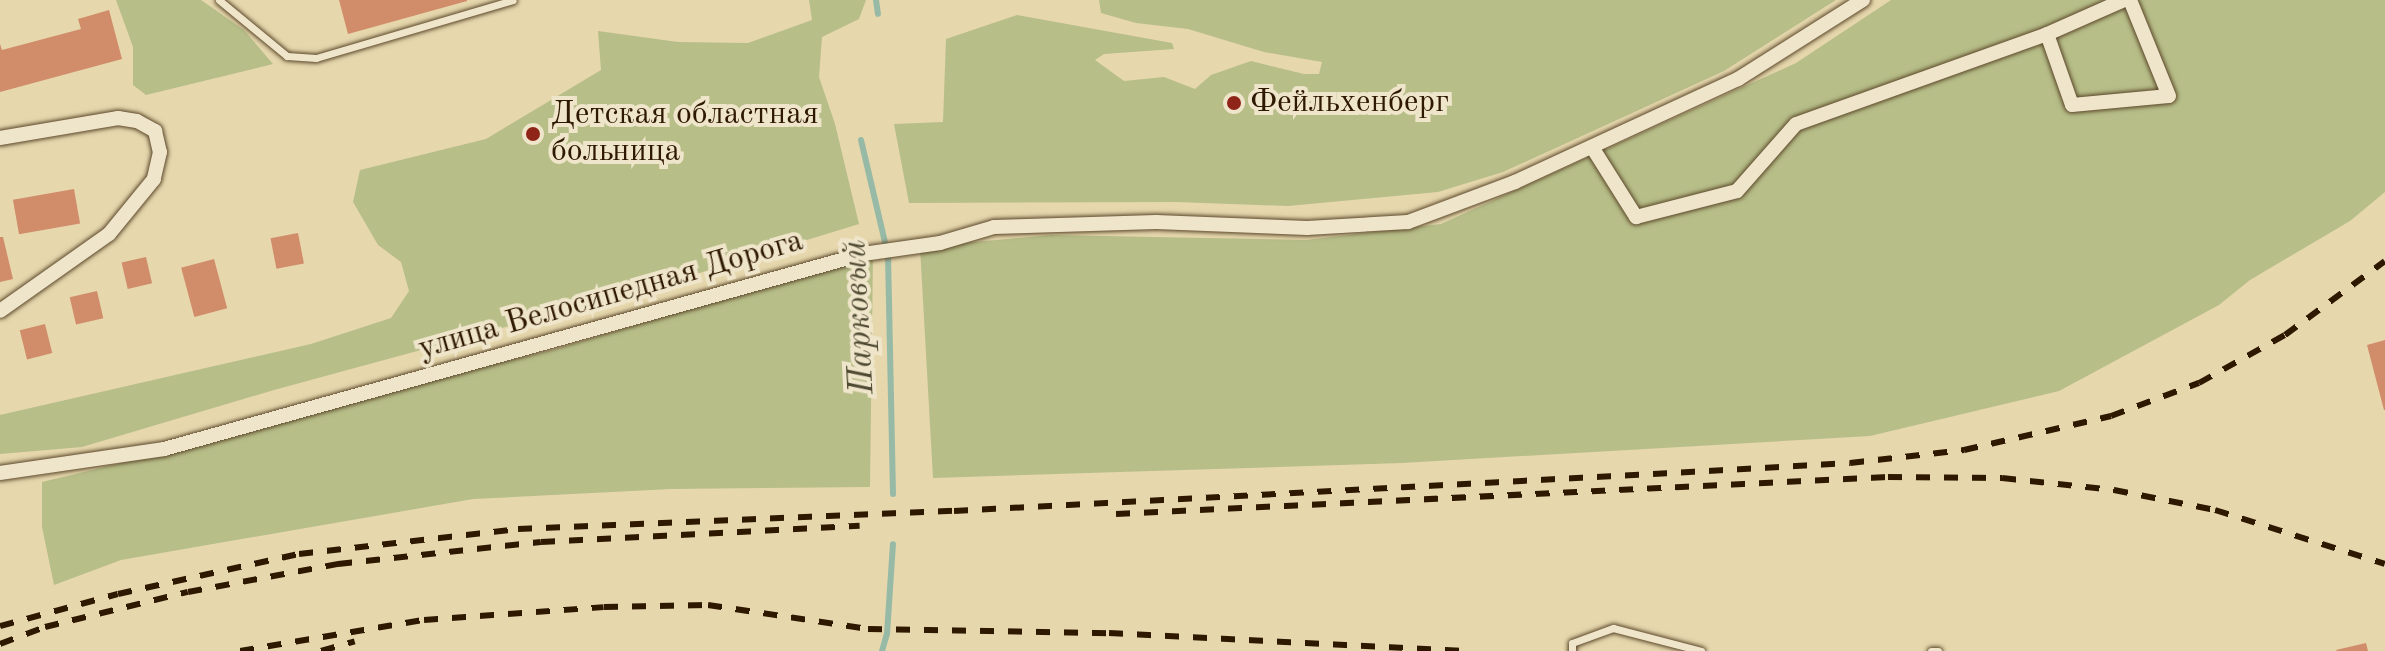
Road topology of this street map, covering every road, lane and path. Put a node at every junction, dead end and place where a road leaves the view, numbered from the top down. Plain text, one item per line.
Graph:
1 (219, 0) edge
2 (513, 0) edge
3 (1863, 0) edge
4 (2127, 0) edge
5 (2047, 34) junction
6 (0, 138) edge
7 (1592, 147) junction
8 (0, 311) edge
9 (0, 473) edge
10 (1572, 651) edge
11 (1701, 651) edge
12 (1931, 651) edge
13 (1938, 651) edge

1 - 2 lane
3 - 7 street, улица Велосипедная Дорога
4 - 5 street
4 - 5 street
5 - 7 street
6 - 8 street
7 - 9 street, улица Велосипедная Дорога
10 - 11 lane
12 - 13 lane

